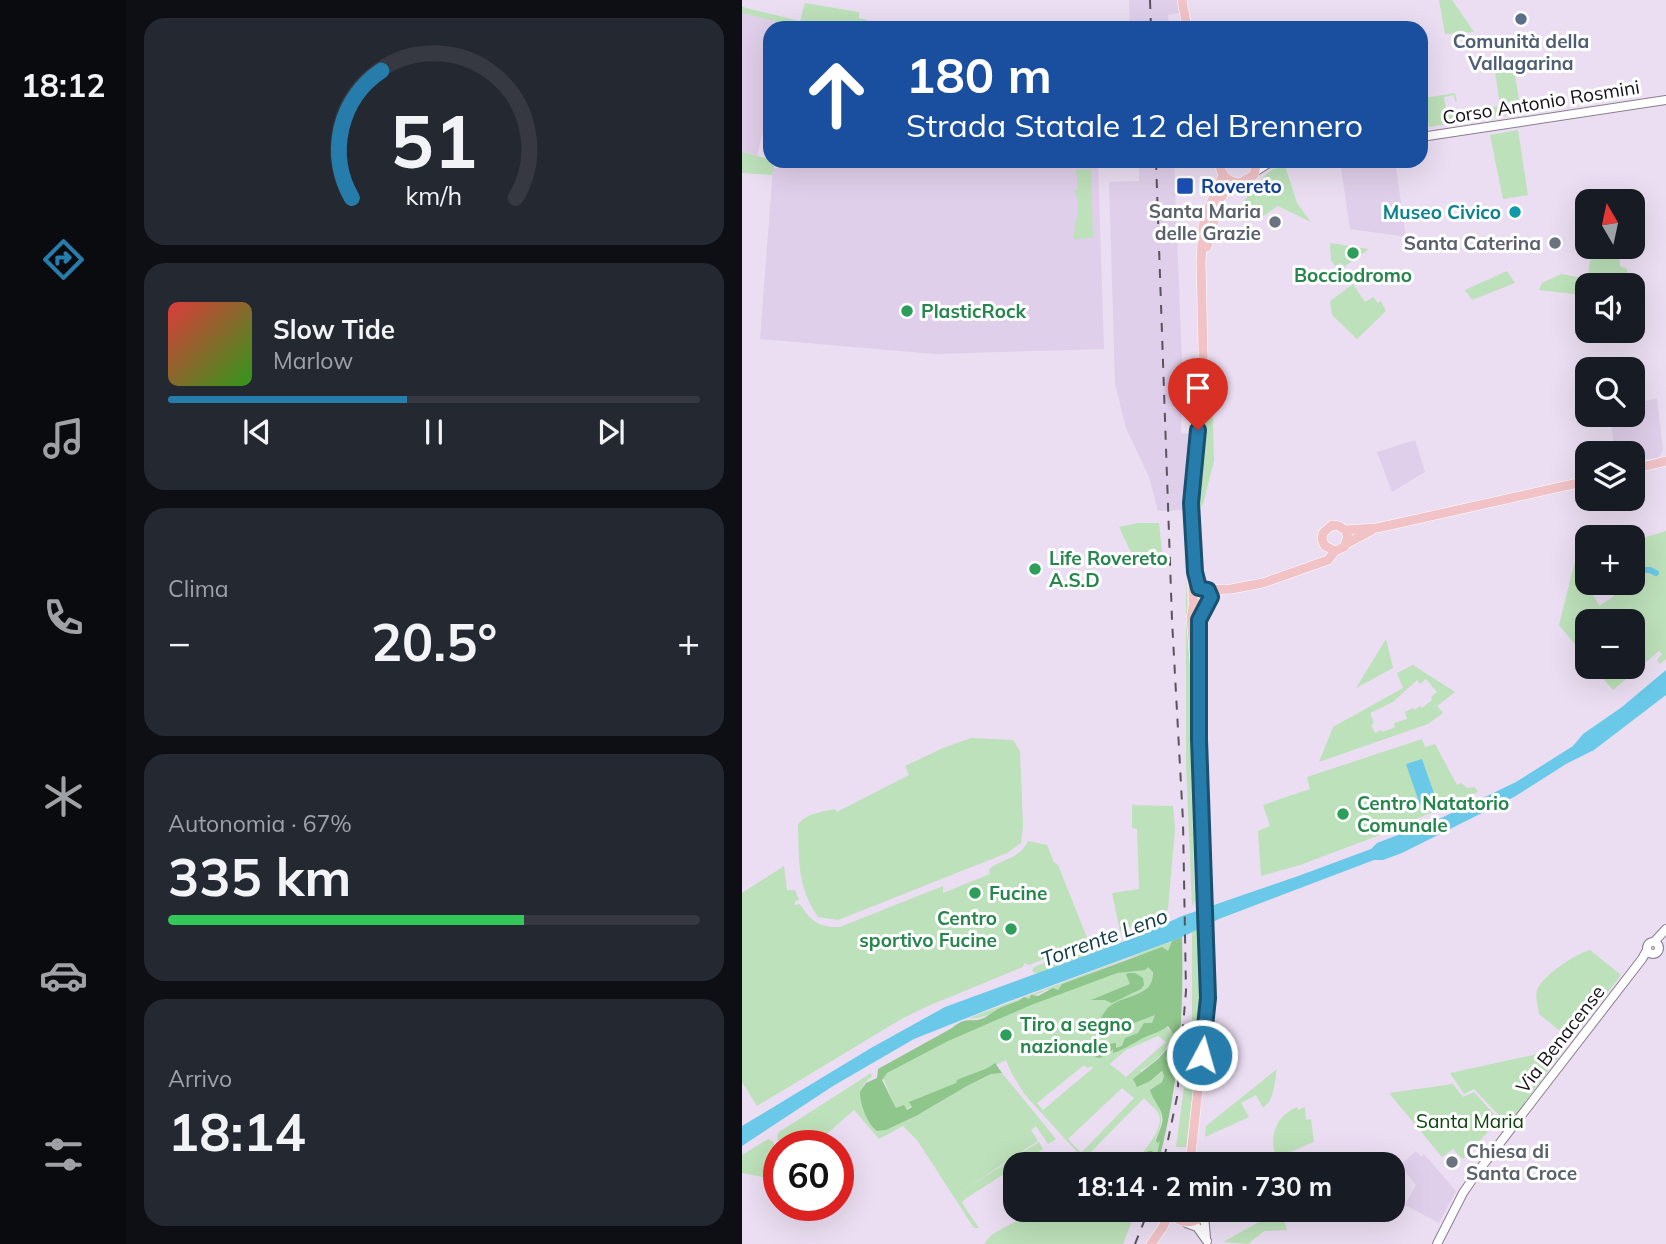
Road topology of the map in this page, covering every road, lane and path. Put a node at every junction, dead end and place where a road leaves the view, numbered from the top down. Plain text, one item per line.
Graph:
1 (1182, 0) edge
2 (1186, 21) edge
3 (1666, 100) edge
4 (1428, 135) edge
5 (1222, 168) edge
6 (1255, 168) edge
7 (1223, 175) junction
8 (1240, 183) junction
9 (1203, 266) junction
10 (1666, 461) edge
11 (1645, 466) edge
12 (1575, 484) edge
13 (1377, 528) junction
14 (1345, 530) junction
15 (1346, 544) junction
16 (1325, 546) junction
17 (1335, 551) junction
18 (1319, 563) junction
19 (1202, 596) junction
20 (1656, 943) edge
21 (1192, 1152) edge
22 (1165, 1222) edge
23 (1178, 1222) edge
24 (1184, 1222) edge
25 (1206, 1222) edge
26 (1163, 1227) junction
27 (1207, 1243) edge
28 (1151, 1244) edge
29 (1437, 1244) edge

1 - 2 main road
3 - 4 main road, Corso Antonio Rosmini
5 - 7 main road
6 - 8 main road
7 - 8 main road
7 - 9 main road
8 - 9 main road
9 - 19 main road
10 - 11 main road
12 - 13 main road
13 - 14 main road
13 - 15 main road
14 - 15 main road
14 - 16 main road
15 - 17 main road
16 - 17 main road
16 - 18 main road
17 - 18 main road
18 - 19 main road
19 - 21 main road
20 - 29 main road, Via Benacense
22 - 26 main road
23 - 26 main road
24 - 27 main road
25 - 27 main road
26 - 28 main road

